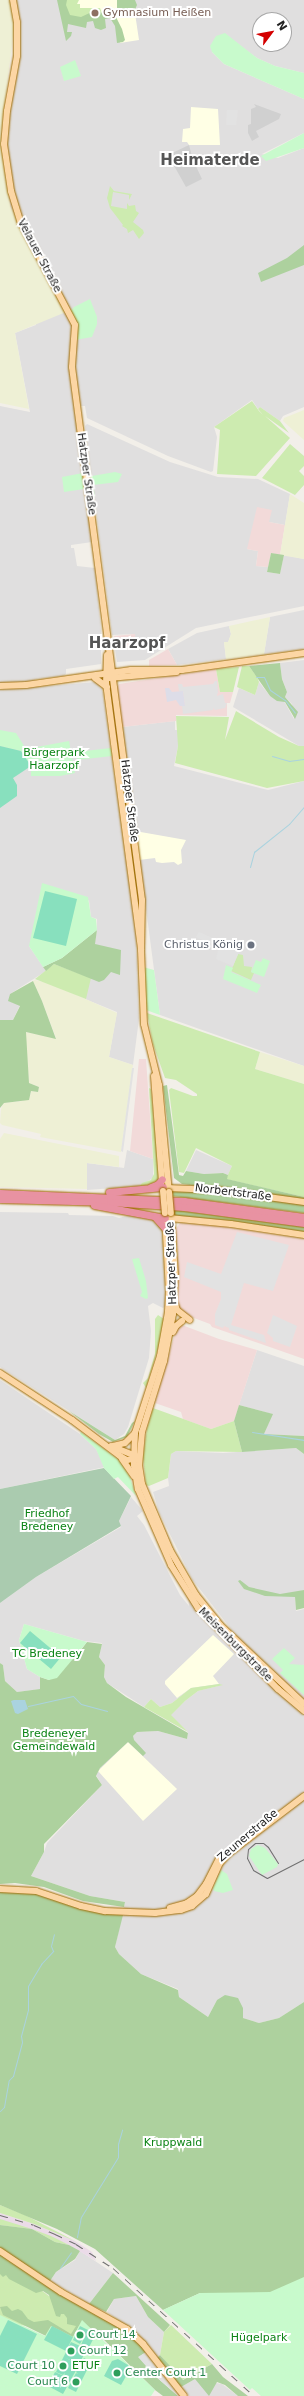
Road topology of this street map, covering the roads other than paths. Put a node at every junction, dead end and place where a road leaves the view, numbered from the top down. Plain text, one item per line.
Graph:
1 (13, 0) edge
2 (78, 415) joint
3 (304, 653) edge
4 (304, 656) edge
5 (272, 658) junction
6 (108, 663) junction
7 (121, 674) junction
8 (109, 675) junction
9 (96, 676) junction
10 (0, 686) edge
11 (110, 688) junction
12 (165, 1178) junction
13 (180, 1187) junction
14 (148, 1188) junction
15 (166, 1190) junction
16 (0, 1193) edge
17 (82, 1195) junction
18 (0, 1200) edge
19 (66, 1201) junction
20 (304, 1202) edge
21 (168, 1216) junction
22 (304, 1216) edge
23 (155, 1217) junction
24 (181, 1219) junction
25 (304, 1223) edge
26 (169, 1228) junction
27 (304, 1235) edge
28 (174, 1302) junction
29 (190, 1320) dead end
30 (182, 1321) dead end
31 (169, 1341) junction
32 (0, 1373) edge
33 (135, 1433) junction
34 (110, 1445) junction
35 (120, 1456) junction
36 (135, 1457) junction
37 (135, 1477) junction
38 (304, 1704) edge
39 (304, 1711) edge
40 (304, 1792) edge
41 (304, 1796) edge
42 (0, 1886) edge
43 (0, 1889) edge
44 (204, 1892) junction
45 (0, 2251) edge
46 (184, 2396) edge

1 - 2 main road, Velauer Straße
2 - 6 main road, Hatzper Straße
3 - 5 main road
4 - 5 main road
5 - 7 main road
6 - 7 main road
6 - 8 main road, Hatzper Straße
6 - 9 main road
7 - 8 main road
7 - 11 main road
8 - 9 main road
8 - 11 main road, Hatzper Straße
9 - 10 main road
9 - 11 main road
11 - 12 main road, Hatzper Straße
12 - 13 main road
12 - 14 highway
12 - 15 main road, Hatzper Straße
13 - 15 main road, Norbertstraße
13 - 20 main road, Norbertstraße
14 - 15 highway
14 - 17 highway
15 - 21 main road, Hatzper Straße, bridge
16 - 17 highway
17 - 22 highway
18 - 19 highway
19 - 23 highway
19 - 25 highway
21 - 23 highway
21 - 24 main road
21 - 26 main road, Hatzper Straße
23 - 26 highway
24 - 26 main road
24 - 27 main road
26 - 28 main road, Hatzper Straße
26 - 33 main road, Hatzper Straße
28 - 29 main road
28 - 31 main road, Hatzper Straße
30 - 31 main road
31 - 36 main road, Hatzper Straße
32 - 34 main road
33 - 34 main road
33 - 36 main road, Hatzper Straße
34 - 35 main road
34 - 36 main road
35 - 36 main road
35 - 37 main road
36 - 37 main road, Meisenburgstraße
36 - 38 main road, Meisenburgstraße
37 - 39 main road, Meisenburgstraße
40 - 44 main road, Zeunerstraße
41 - 44 main road, Zeunerstraße
42 - 44 main road
43 - 44 main road
45 - 46 main road

